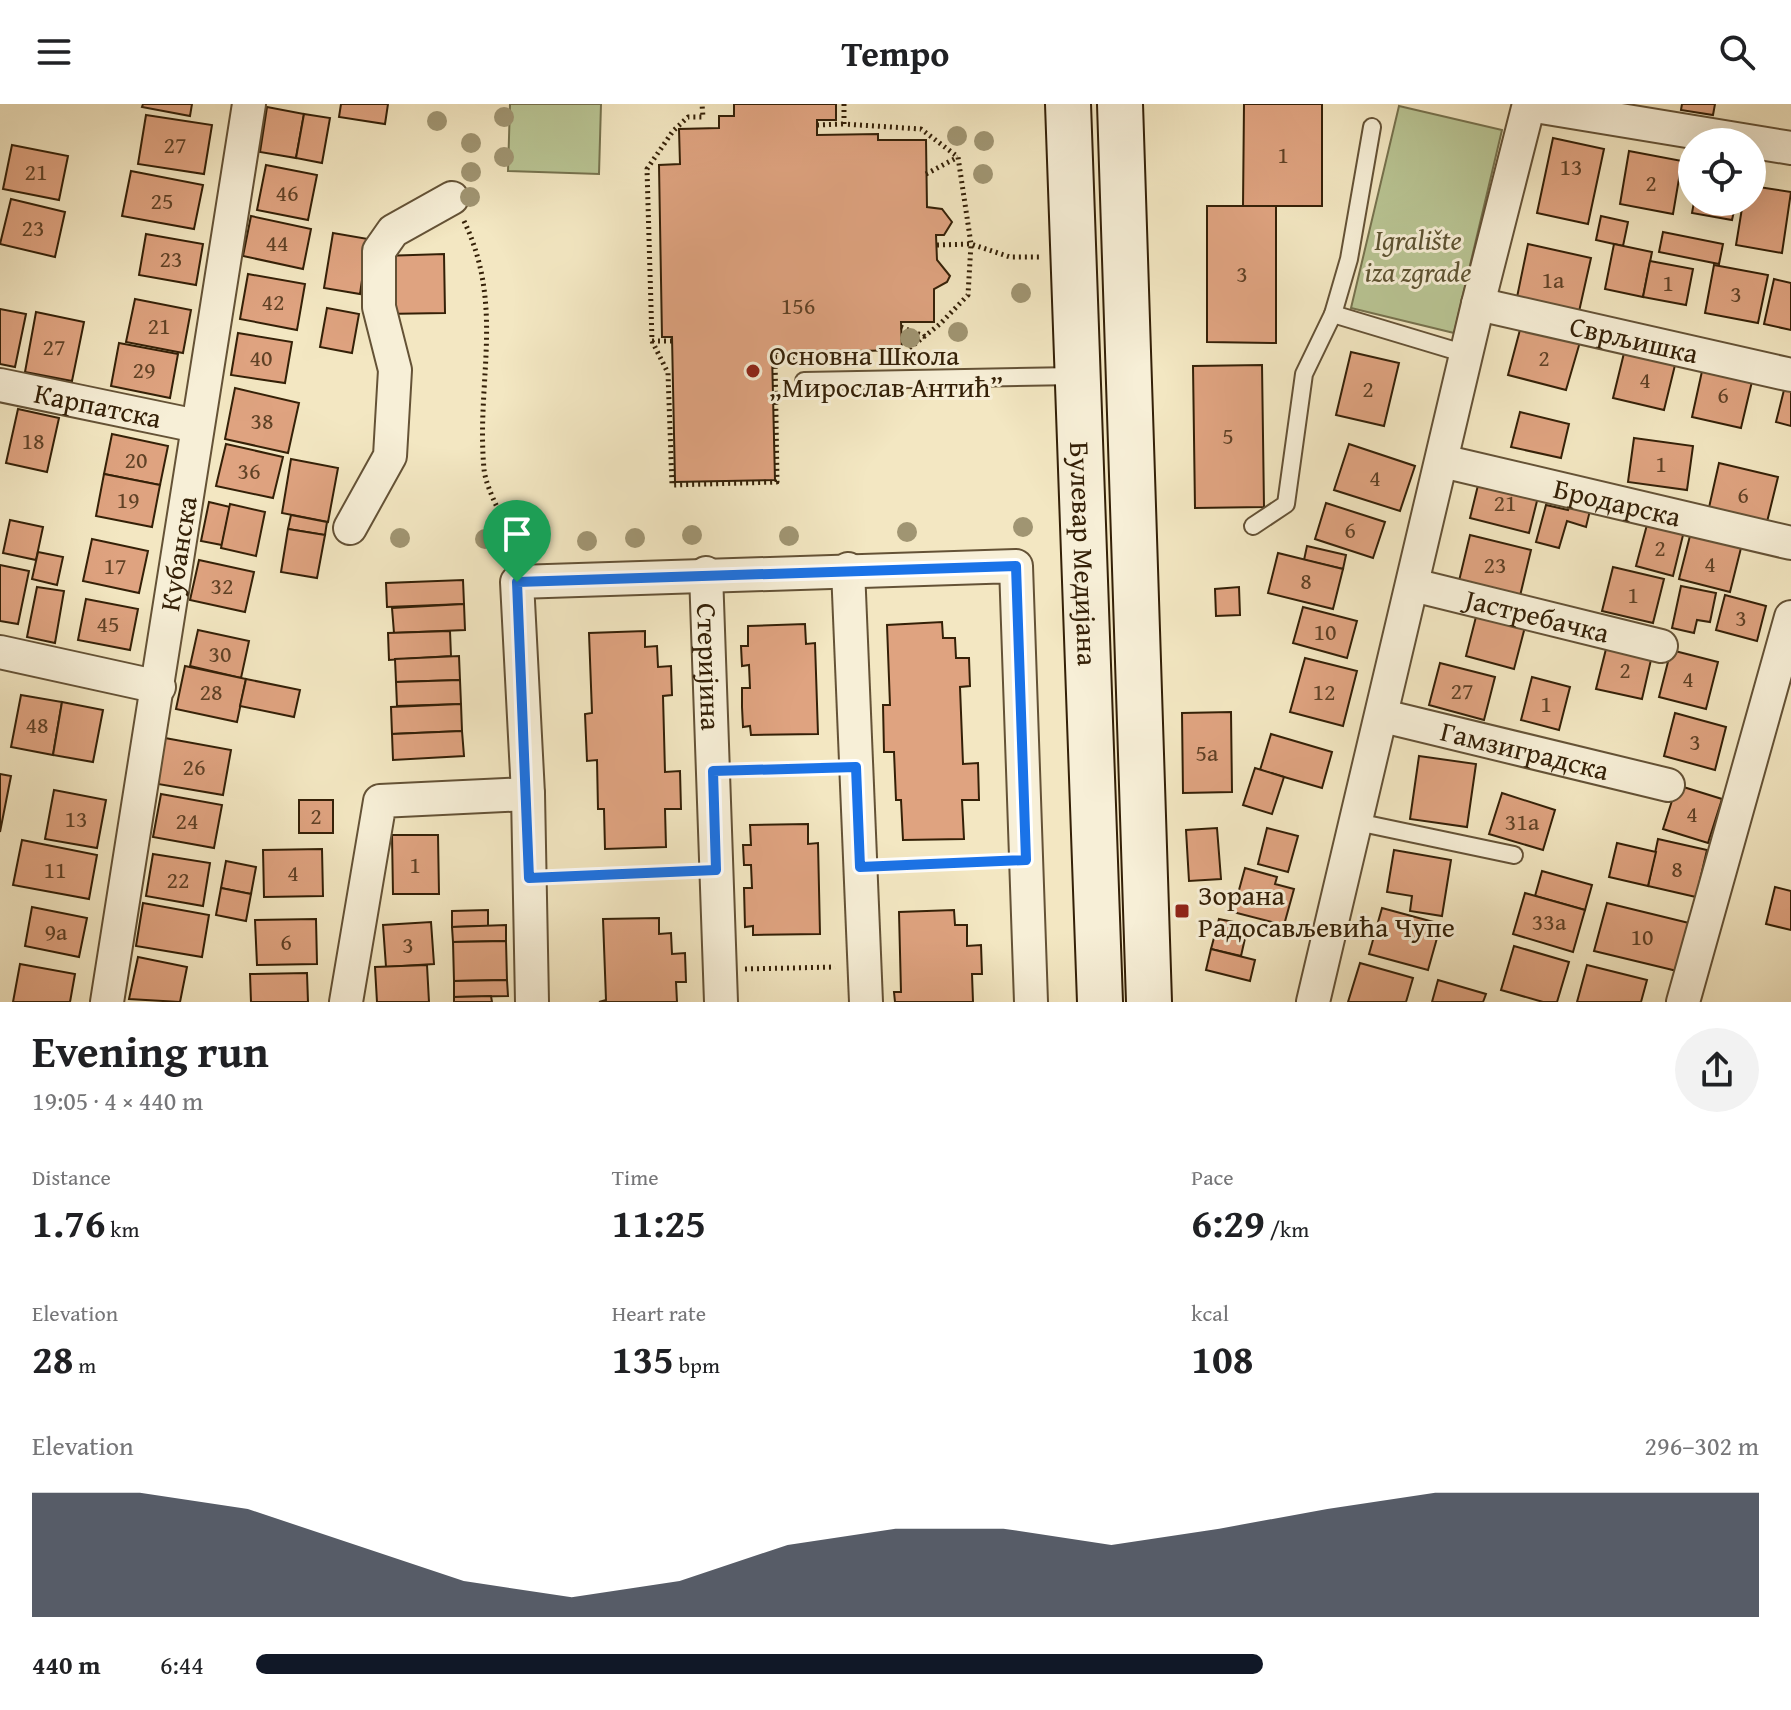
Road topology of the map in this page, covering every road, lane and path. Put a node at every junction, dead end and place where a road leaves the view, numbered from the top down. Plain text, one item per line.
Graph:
1 (249, 104) edge
2 (702, 104) edge
3 (844, 104) edge
4 (1068, 104) edge
5 (1120, 104) edge
6 (1529, 104) edge
7 (844, 124) junction
8 (817, 125) dead end
9 (1372, 127) dead end
10 (1791, 148) edge
11 (926, 174) dead end
12 (452, 198) joint
13 (937, 245) dead end
14 (1042, 257) dead end
15 (1478, 304) junction
16 (1333, 314) junction
17 (901, 327) dead end
18 (926, 337) dead end
19 (672, 341) dead end
20 (1466, 354) junction
21 (1791, 375) edge
22 (1076, 376) junction
23 (804, 381) dead end
24 (0, 385) edge
25 (197, 426) junction
26 (1442, 461) junction
27 (1253, 526) dead end
28 (350, 528) dead end
29 (1791, 543) edge
30 (848, 569) junction
31 (706, 573) junction
32 (517, 582) junction
33 (1413, 585) junction
34 (1791, 617) edge
35 (1661, 646) dead end
36 (0, 652) edge
37 (159, 687) junction
38 (1383, 716) junction
39 (856, 767) junction
40 (713, 771) junction
41 (1668, 785) dead end
42 (528, 794) junction
43 (1357, 822) junction
44 (1514, 855) dead end
45 (1026, 860) junction
46 (860, 867) junction
47 (716, 870) junction
48 (529, 878) junction
49 (864, 966) junction
50 (720, 969) junction
51 (107, 1002) edge
52 (346, 1002) edge
53 (532, 1002) edge
54 (721, 1002) edge
55 (866, 1002) edge
56 (1031, 1002) edge
57 (1100, 1002) edge
58 (1149, 1002) edge
59 (1313, 1002) edge
60 (1683, 1002) edge

1 - 25 street, Кубанска
2 - 19 path
3 - 7 path
4 - 22 main road, Булевар Медијана
5 - 58 main road, Булевар Медијана
6 - 10 street
6 - 15 street
7 - 8 path
7 - 11 path
9 - 16 lane
12 - 28 street
12 - 32 path
13 - 14 path
15 - 20 street
15 - 21 street, Сврљишка
16 - 20 lane
16 - 27 lane
17 - 18 path
20 - 26 street
22 - 23 lane
22 - 57 main road, Булевар Медијана
24 - 25 street, Карпатска
25 - 37 street, Кубанска
26 - 29 street, Бродарска
26 - 33 street
30 - 31 street, Стеријина
30 - 39 street
30 - 45 street, Стеријина
31 - 32 street, Стеријина
31 - 40 street, Стеријина
32 - 42 street
33 - 35 street, Јастребачка
33 - 38 street
34 - 60 street
36 - 37 street
37 - 51 street, Кубанска
38 - 41 street, Гамзиградска
38 - 43 street
39 - 40 path
39 - 46 street
40 - 47 street, Стеријина
42 - 48 street
42 - 52 street
43 - 44 lane
43 - 59 street
45 - 46 path
45 - 56 street
46 - 49 street
47 - 48 path
47 - 50 street, Стеријина
48 - 53 street
49 - 50 path
49 - 55 street
50 - 54 street, Стеријина

